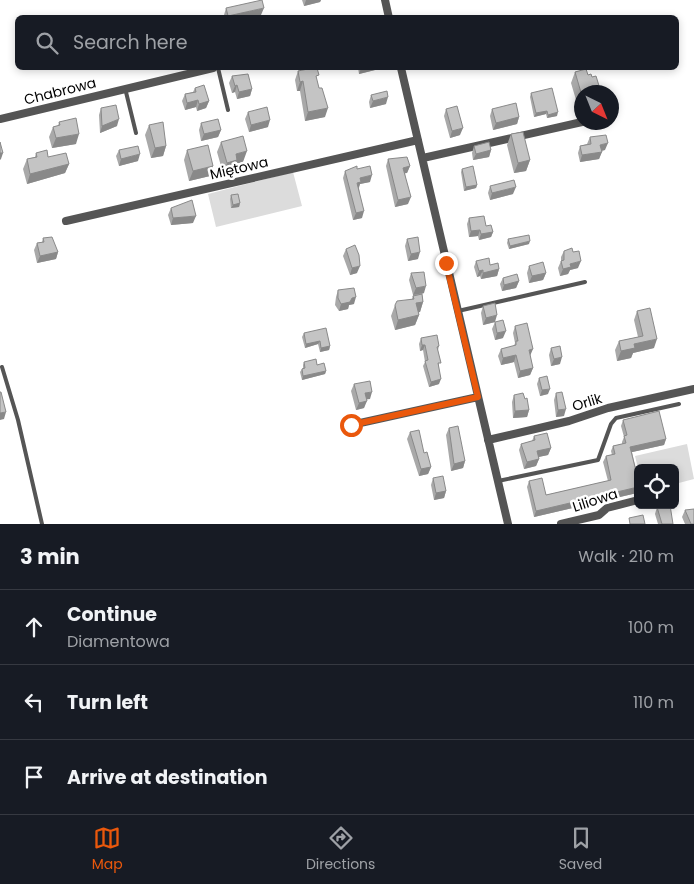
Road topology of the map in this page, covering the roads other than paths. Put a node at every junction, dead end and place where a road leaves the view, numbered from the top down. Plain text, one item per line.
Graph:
1 (385, 0) edge
2 (388, 15) edge
3 (204, 70) edge
4 (218, 70) edge
5 (401, 70) edge
6 (126, 88) junction
7 (228, 110) dead end
8 (0, 119) edge
9 (574, 124) edge
10 (136, 133) dead end
11 (418, 140) junction
12 (423, 158) junction
13 (66, 221) dead end
14 (585, 282) dead end
15 (458, 311) junction
16 (2, 367) dead end
17 (694, 389) edge
18 (478, 397) junction
19 (679, 404) dead end
20 (351, 425) dead end
21 (488, 440) junction
22 (498, 481) junction
23 (634, 501) edge
24 (42, 524) edge
25 (508, 524) edge
26 (561, 524) edge

1 - 2 street
3 - 6 street, Chabrowa
4 - 7 lane
5 - 11 street
6 - 8 street, Chabrowa
6 - 10 lane
9 - 12 street
11 - 12 street
11 - 13 street, Miętowa
12 - 15 street
14 - 15 lane
15 - 18 street
16 - 24 lane
17 - 21 street, Orlik
18 - 20 street
18 - 21 street
19 - 22 lane
21 - 22 street
22 - 25 street
23 - 26 street, Liliowa

